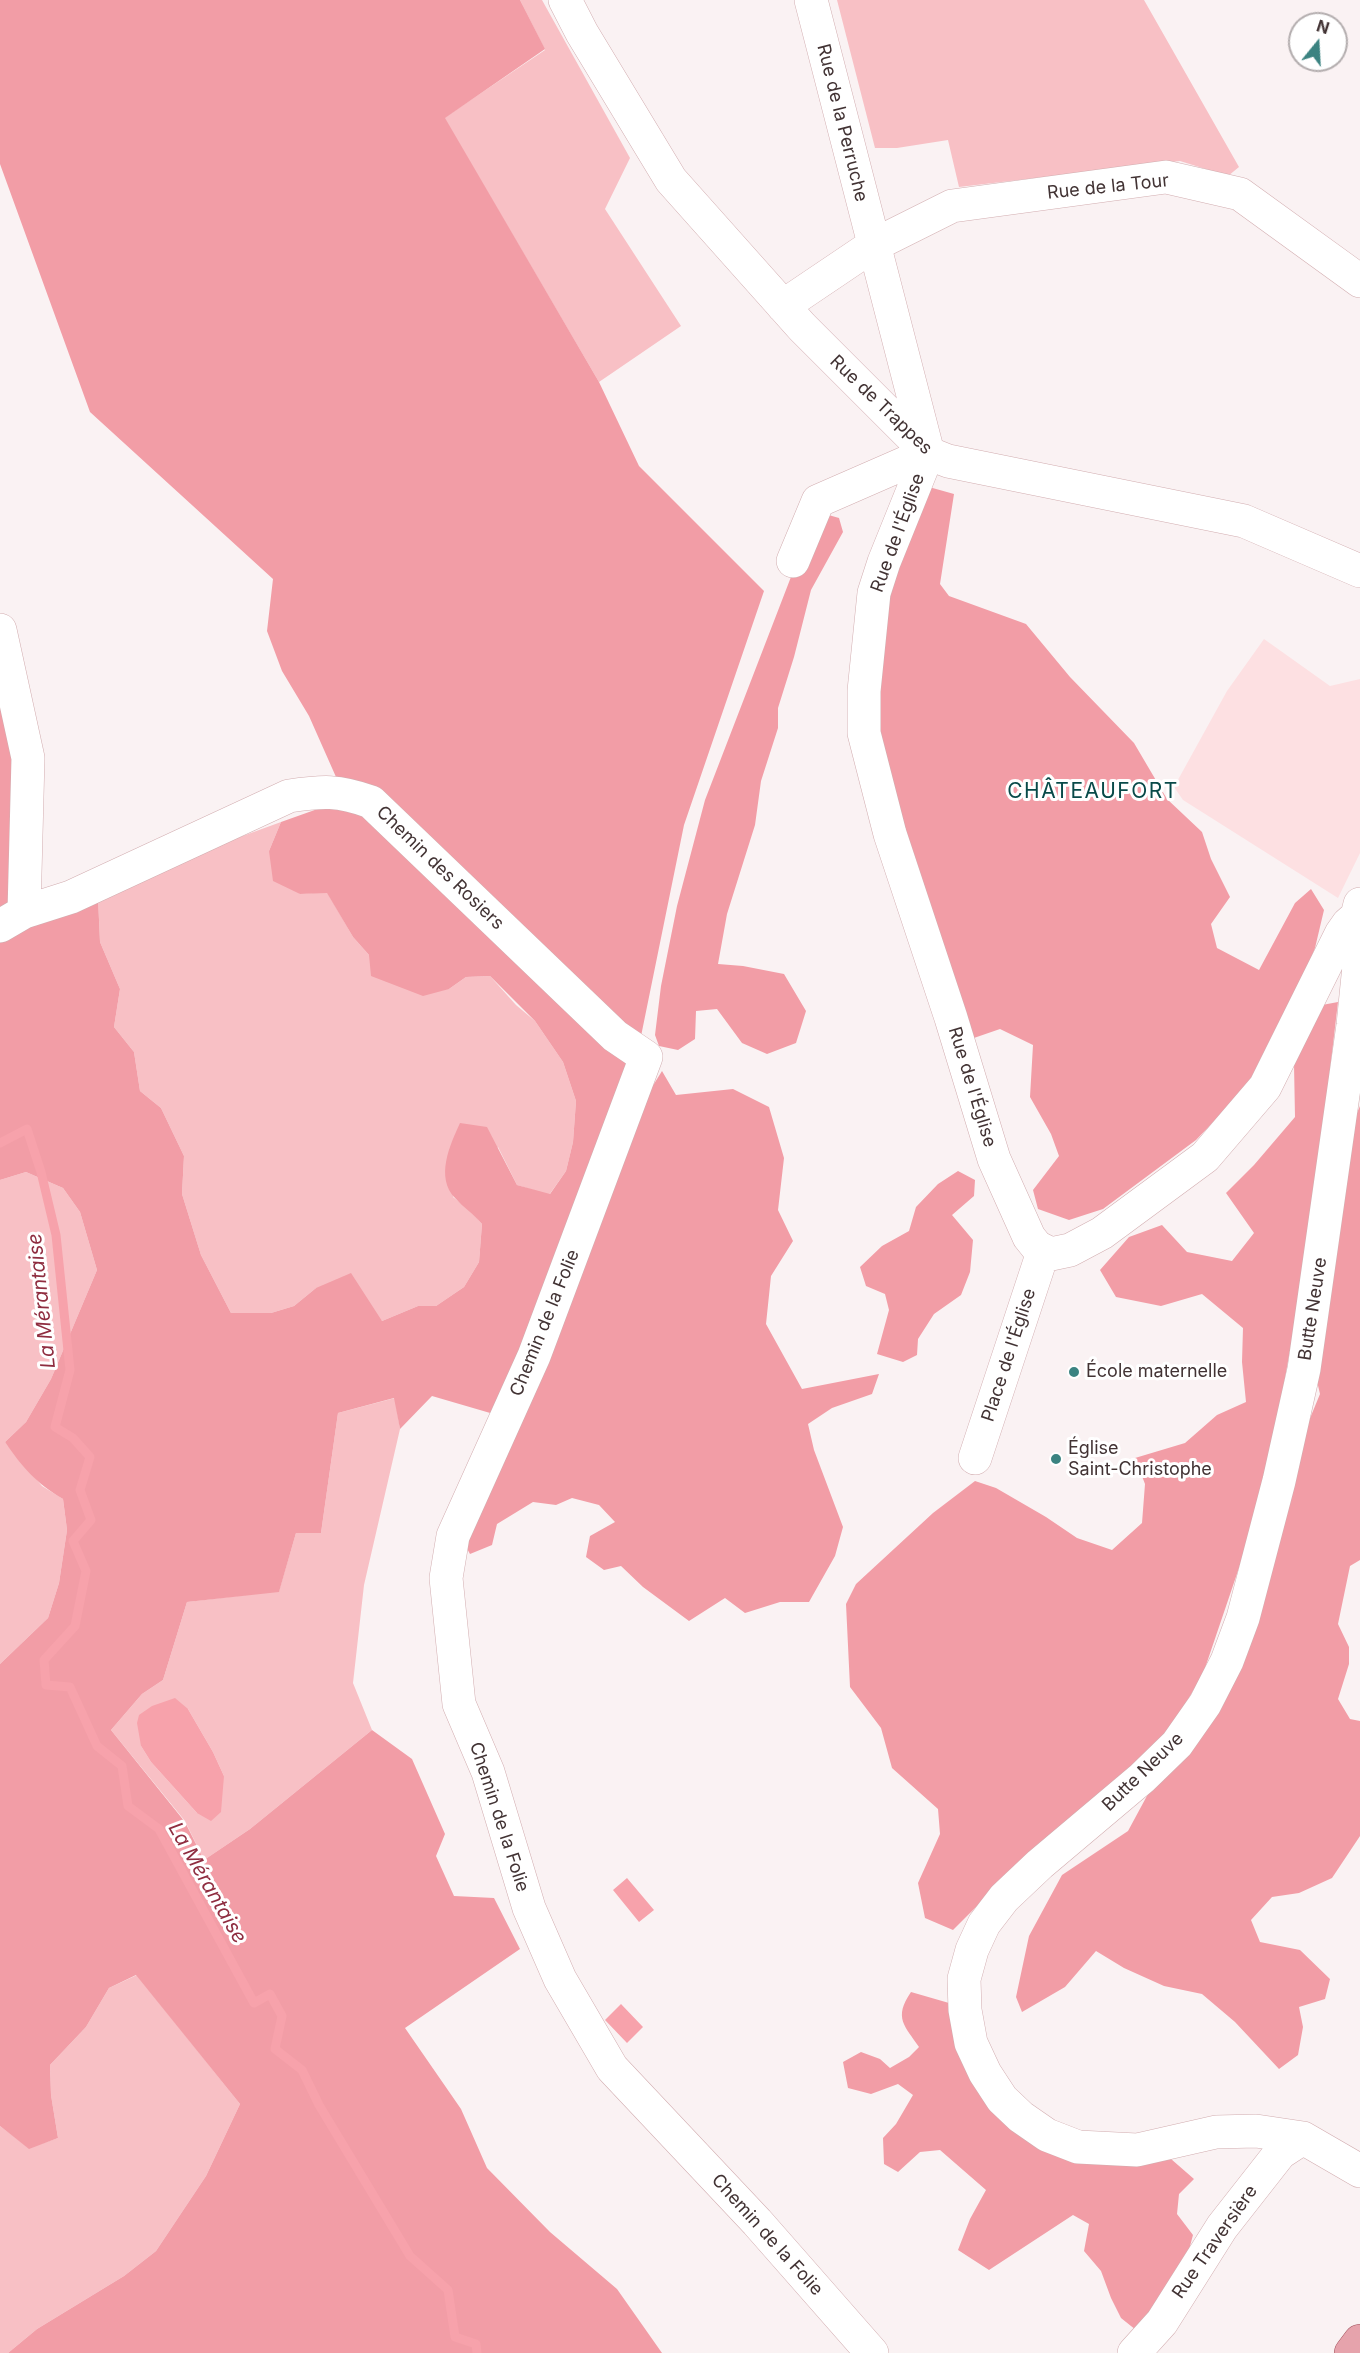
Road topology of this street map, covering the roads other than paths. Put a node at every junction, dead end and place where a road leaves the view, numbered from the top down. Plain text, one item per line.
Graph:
1 (566, 0) edge
2 (811, 0) edge
3 (872, 246) junction
4 (1360, 281) edge
5 (783, 306) junction
6 (928, 453) junction
7 (793, 561) dead end
8 (1360, 571) edge
9 (0, 630) edge
10 (1359, 910) edge
11 (12, 919) edge
12 (646, 1058) joint
13 (1043, 1252) junction
14 (975, 1458) dead end
15 (1303, 2138) junction
16 (1360, 2171) edge
17 (1360, 2341) edge
18 (872, 2353) edge
19 (1134, 2353) edge
20 (1351, 2353) edge

1 - 5 street, Rue de Trappes
2 - 3 street, Rue de la Perruche
3 - 4 street, Rue de la Tour
3 - 5 street, Rue de la Tour
3 - 6 street
5 - 6 street, Rue de Trappes
6 - 7 street
6 - 8 street, Rue de Trappes
6 - 13 street, Rue de l'Église
9 - 11 street
10 - 13 street
10 - 15 street, Butte Neuve
11 - 12 street, Chemin des Rosiers
12 - 18 street, Chemin de la Folie
13 - 14 street, Place de l'Église
15 - 16 street, Butte Neuve
15 - 19 street, Rue Traversière
17 - 20 main road

